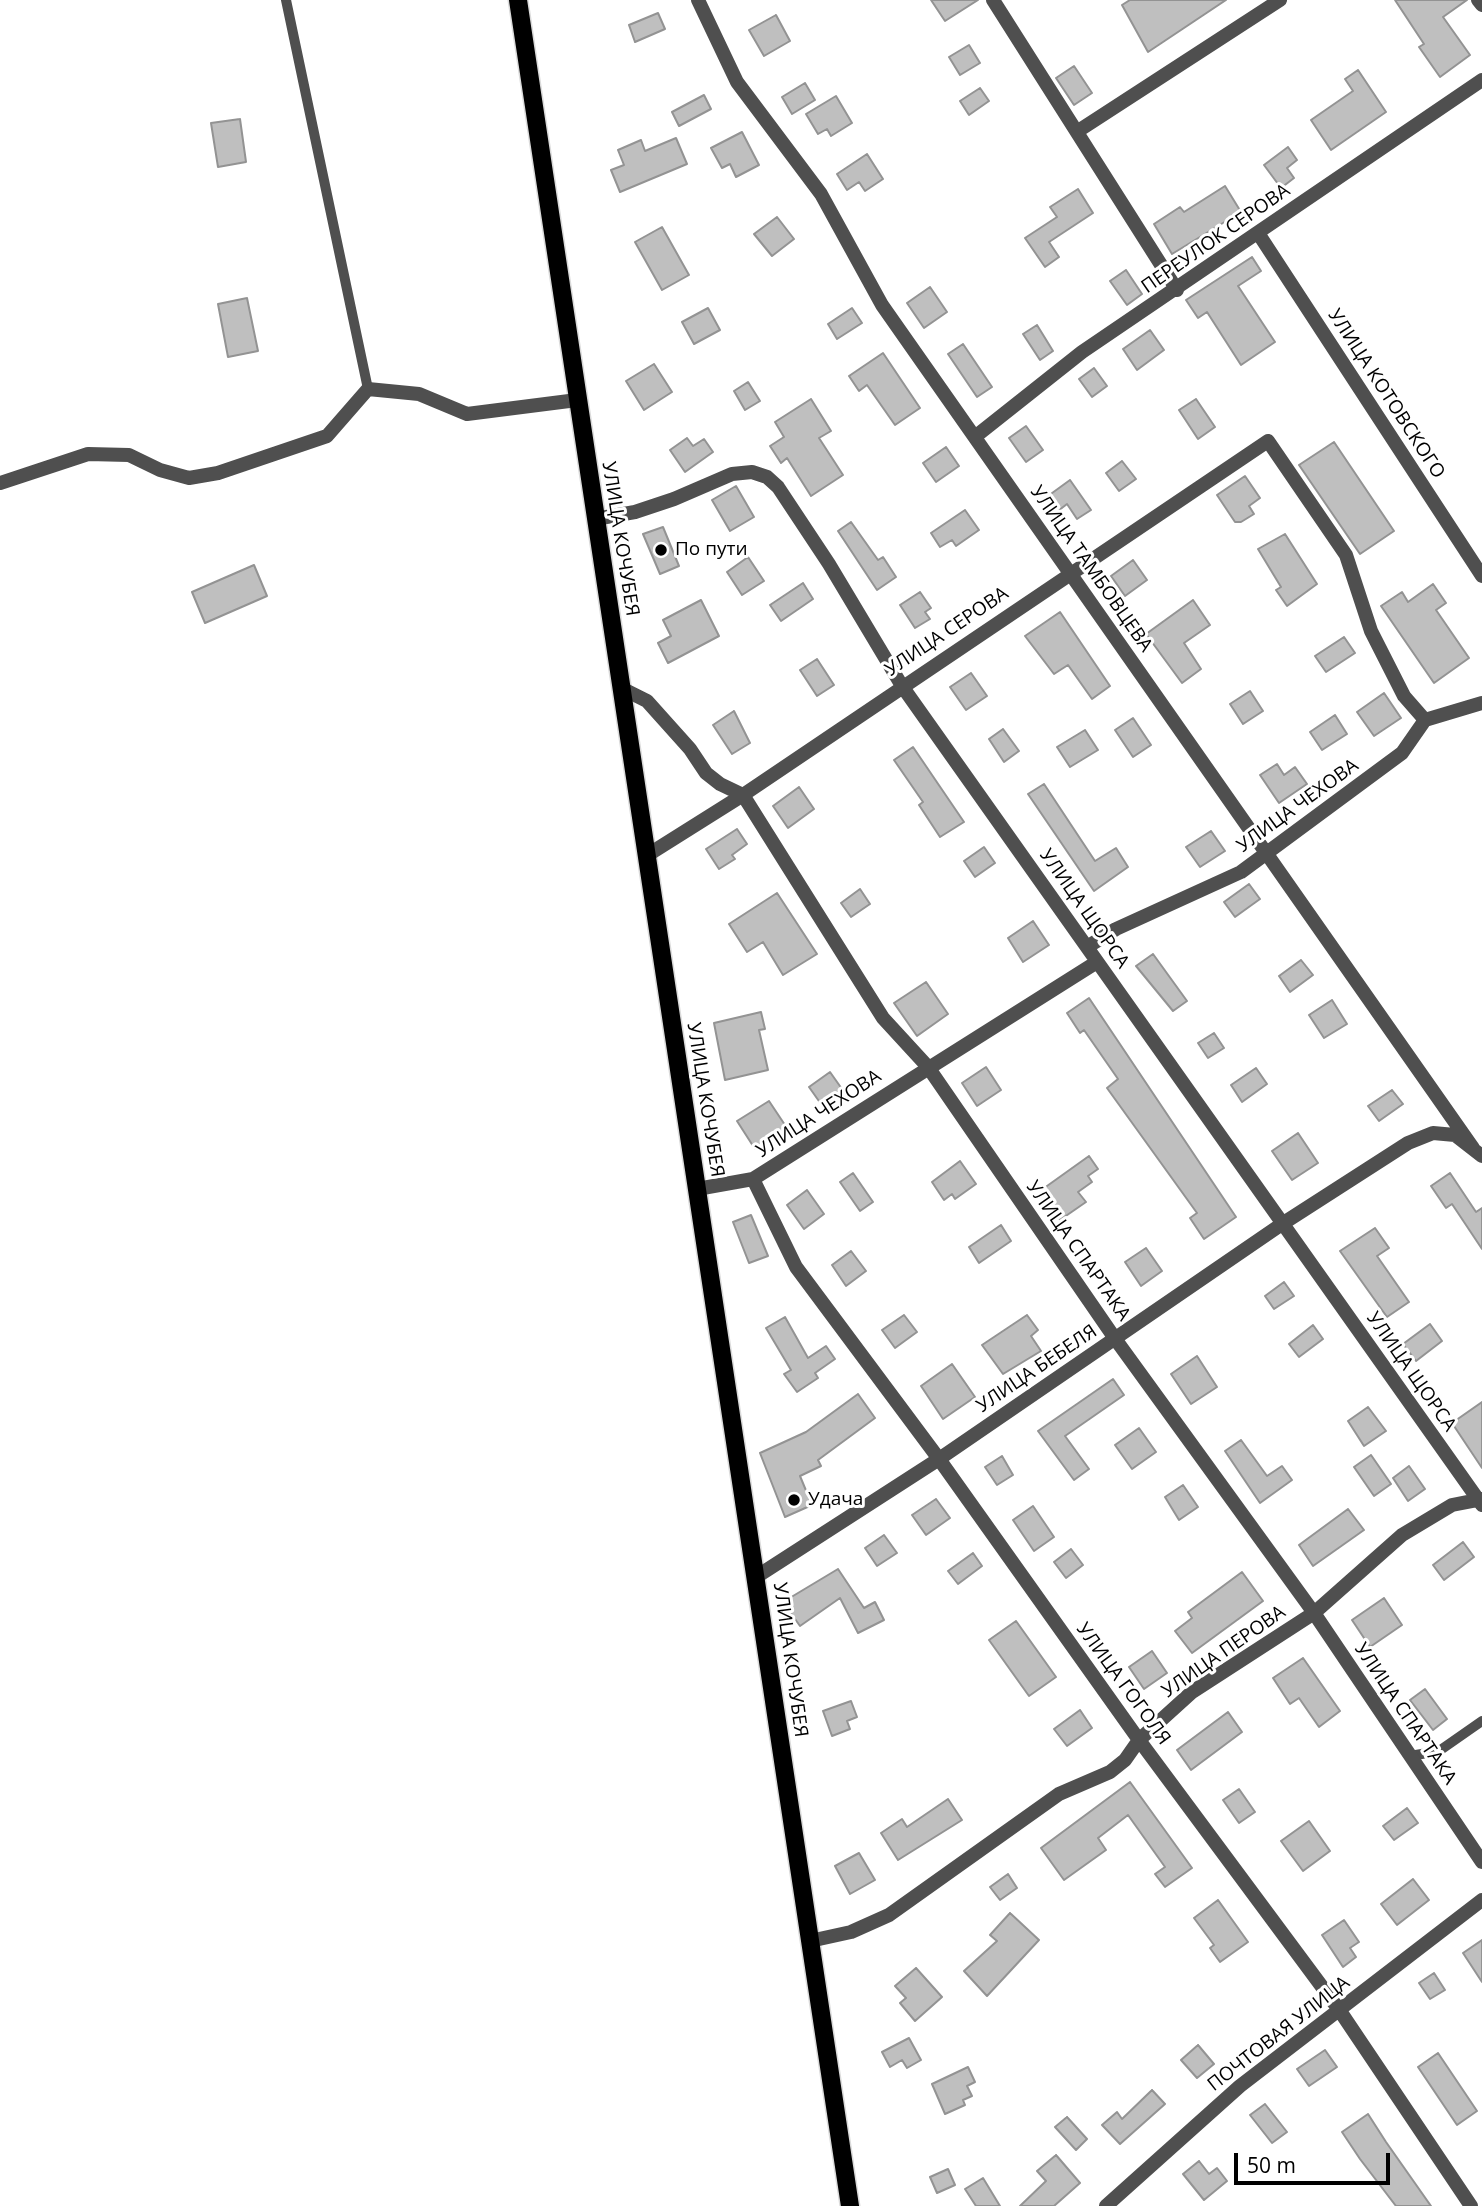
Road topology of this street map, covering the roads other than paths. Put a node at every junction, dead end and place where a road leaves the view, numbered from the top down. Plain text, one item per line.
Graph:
1 (286, 0) edge
2 (518, 0) edge
3 (698, 0) edge
4 (993, 0) edge
5 (1280, 0) edge
6 (1478, 0) edge
7 (1482, 5) edge
8 (1482, 80) edge
9 (1078, 131) junction
10 (1258, 233) junction
11 (1177, 290) junction
12 (368, 389) junction
13 (577, 400) junction
14 (976, 436) junction
15 (0, 483) edge
16 (595, 519) junction
17 (1069, 574) junction
18 (1482, 576) edge
19 (902, 686) junction
20 (621, 688) junction
21 (1482, 704) edge
22 (1425, 720) junction
23 (743, 794) junction
24 (1267, 855) junction
25 (646, 856) junction
26 (1087, 947) junction
27 (1097, 962) junction
28 (928, 1067) junction
29 (1478, 1152) edge
30 (753, 1179) junction
31 (697, 1189) junction
32 (1282, 1224) junction
33 (1116, 1340) junction
34 (939, 1459) junction
35 (1480, 1501) edge
36 (756, 1577) junction
37 (1314, 1613) junction
38 (1482, 1721) edge
39 (1139, 1740) junction
40 (1410, 1756) junction
41 (1482, 1862) edge
42 (1482, 1900) edge
43 (810, 1941) junction
44 (1340, 2011) junction
45 (850, 2206) edge
46 (1106, 2206) edge
47 (1471, 2206) edge

1 - 12 lane
2 - 13 main road, УЛИЦА КОЧУБЕЯ
3 - 14 street, УЛИЦА ТАМБОВЦЕВА
4 - 9 street
5 - 9 street
6 - 7 street
8 - 10 street, ПЕРЕУЛОК СЕРОВА
9 - 11 street
10 - 11 street, ПЕРЕУЛОК СЕРОВА
10 - 18 street, УЛИЦА КОТОВСКОГО
11 - 14 street, ПЕРЕУЛОК СЕРОВА
12 - 13 street
12 - 15 street
13 - 16 main road, УЛИЦА КОЧУБЕЯ
14 - 17 street, УЛИЦА ТАМБОВЦЕВА
16 - 19 street, УЛИЦА ЩОРСА
16 - 20 main road, УЛИЦА КОЧУБЕЯ
17 - 19 street, УЛИЦА СЕРОВА
17 - 22 street, УЛИЦА СЕРОВА
17 - 24 street, УЛИЦА ТАМБОВЦЕВА
19 - 23 street, УЛИЦА СЕРОВА
19 - 26 street, УЛИЦА ЩОРСА
20 - 23 street
20 - 25 main road, УЛИЦА КОЧУБЕЯ
21 - 22 street
22 - 24 street, УЛИЦА ЧЕХОВА
23 - 25 street, УЛИЦА СЕРОВА
23 - 28 street, УЛИЦА СПАРТАКА
24 - 26 street, УЛИЦА ЧЕХОВА
24 - 29 street, УЛИЦА ТАМБОВЦЕВА
25 - 31 main road, УЛИЦА КОЧУБЕЯ
26 - 27 street, УЛИЦА ЩОРСА
27 - 28 street, УЛИЦА ЧЕХОВА
27 - 32 street, УЛИЦА ЩОРСА
28 - 30 street, УЛИЦА ЧЕХОВА
28 - 33 street, УЛИЦА СПАРТАКА
29 - 32 street, УЛИЦА БЕБЕЛЯ
30 - 31 street, УЛИЦА ЧЕХОВА
30 - 34 street, УЛИЦА ГОГОЛЯ
31 - 36 main road, УЛИЦА КОЧУБЕЯ
32 - 33 street, УЛИЦА БЕБЕЛЯ
32 - 35 street, УЛИЦА ЩОРСА
33 - 34 street, УЛИЦА БЕБЕЛЯ
33 - 37 street, УЛИЦА СПАРТАКА
34 - 36 street, УЛИЦА БЕБЕЛЯ
34 - 39 street, УЛИЦА ГОГОЛЯ
35 - 37 street, УЛИЦА ПЕРОВА
36 - 43 main road, УЛИЦА КОЧУБЕЯ
37 - 39 street, УЛИЦА ПЕРОВА
37 - 40 street, УЛИЦА СПАРТАКА
38 - 40 lane
39 - 43 street, УЛИЦА ПЕРОВА
39 - 44 street, УЛИЦА ГОГОЛЯ
40 - 41 street, УЛИЦА СПАРТАКА
42 - 44 street, ПОЧТОВАЯ УЛИЦА
43 - 45 main road, УЛИЦА КОЧУБЕЯ
44 - 46 street, ПОЧТОВАЯ УЛИЦА
44 - 47 street, УЛИЦА ГОГОЛЯ

